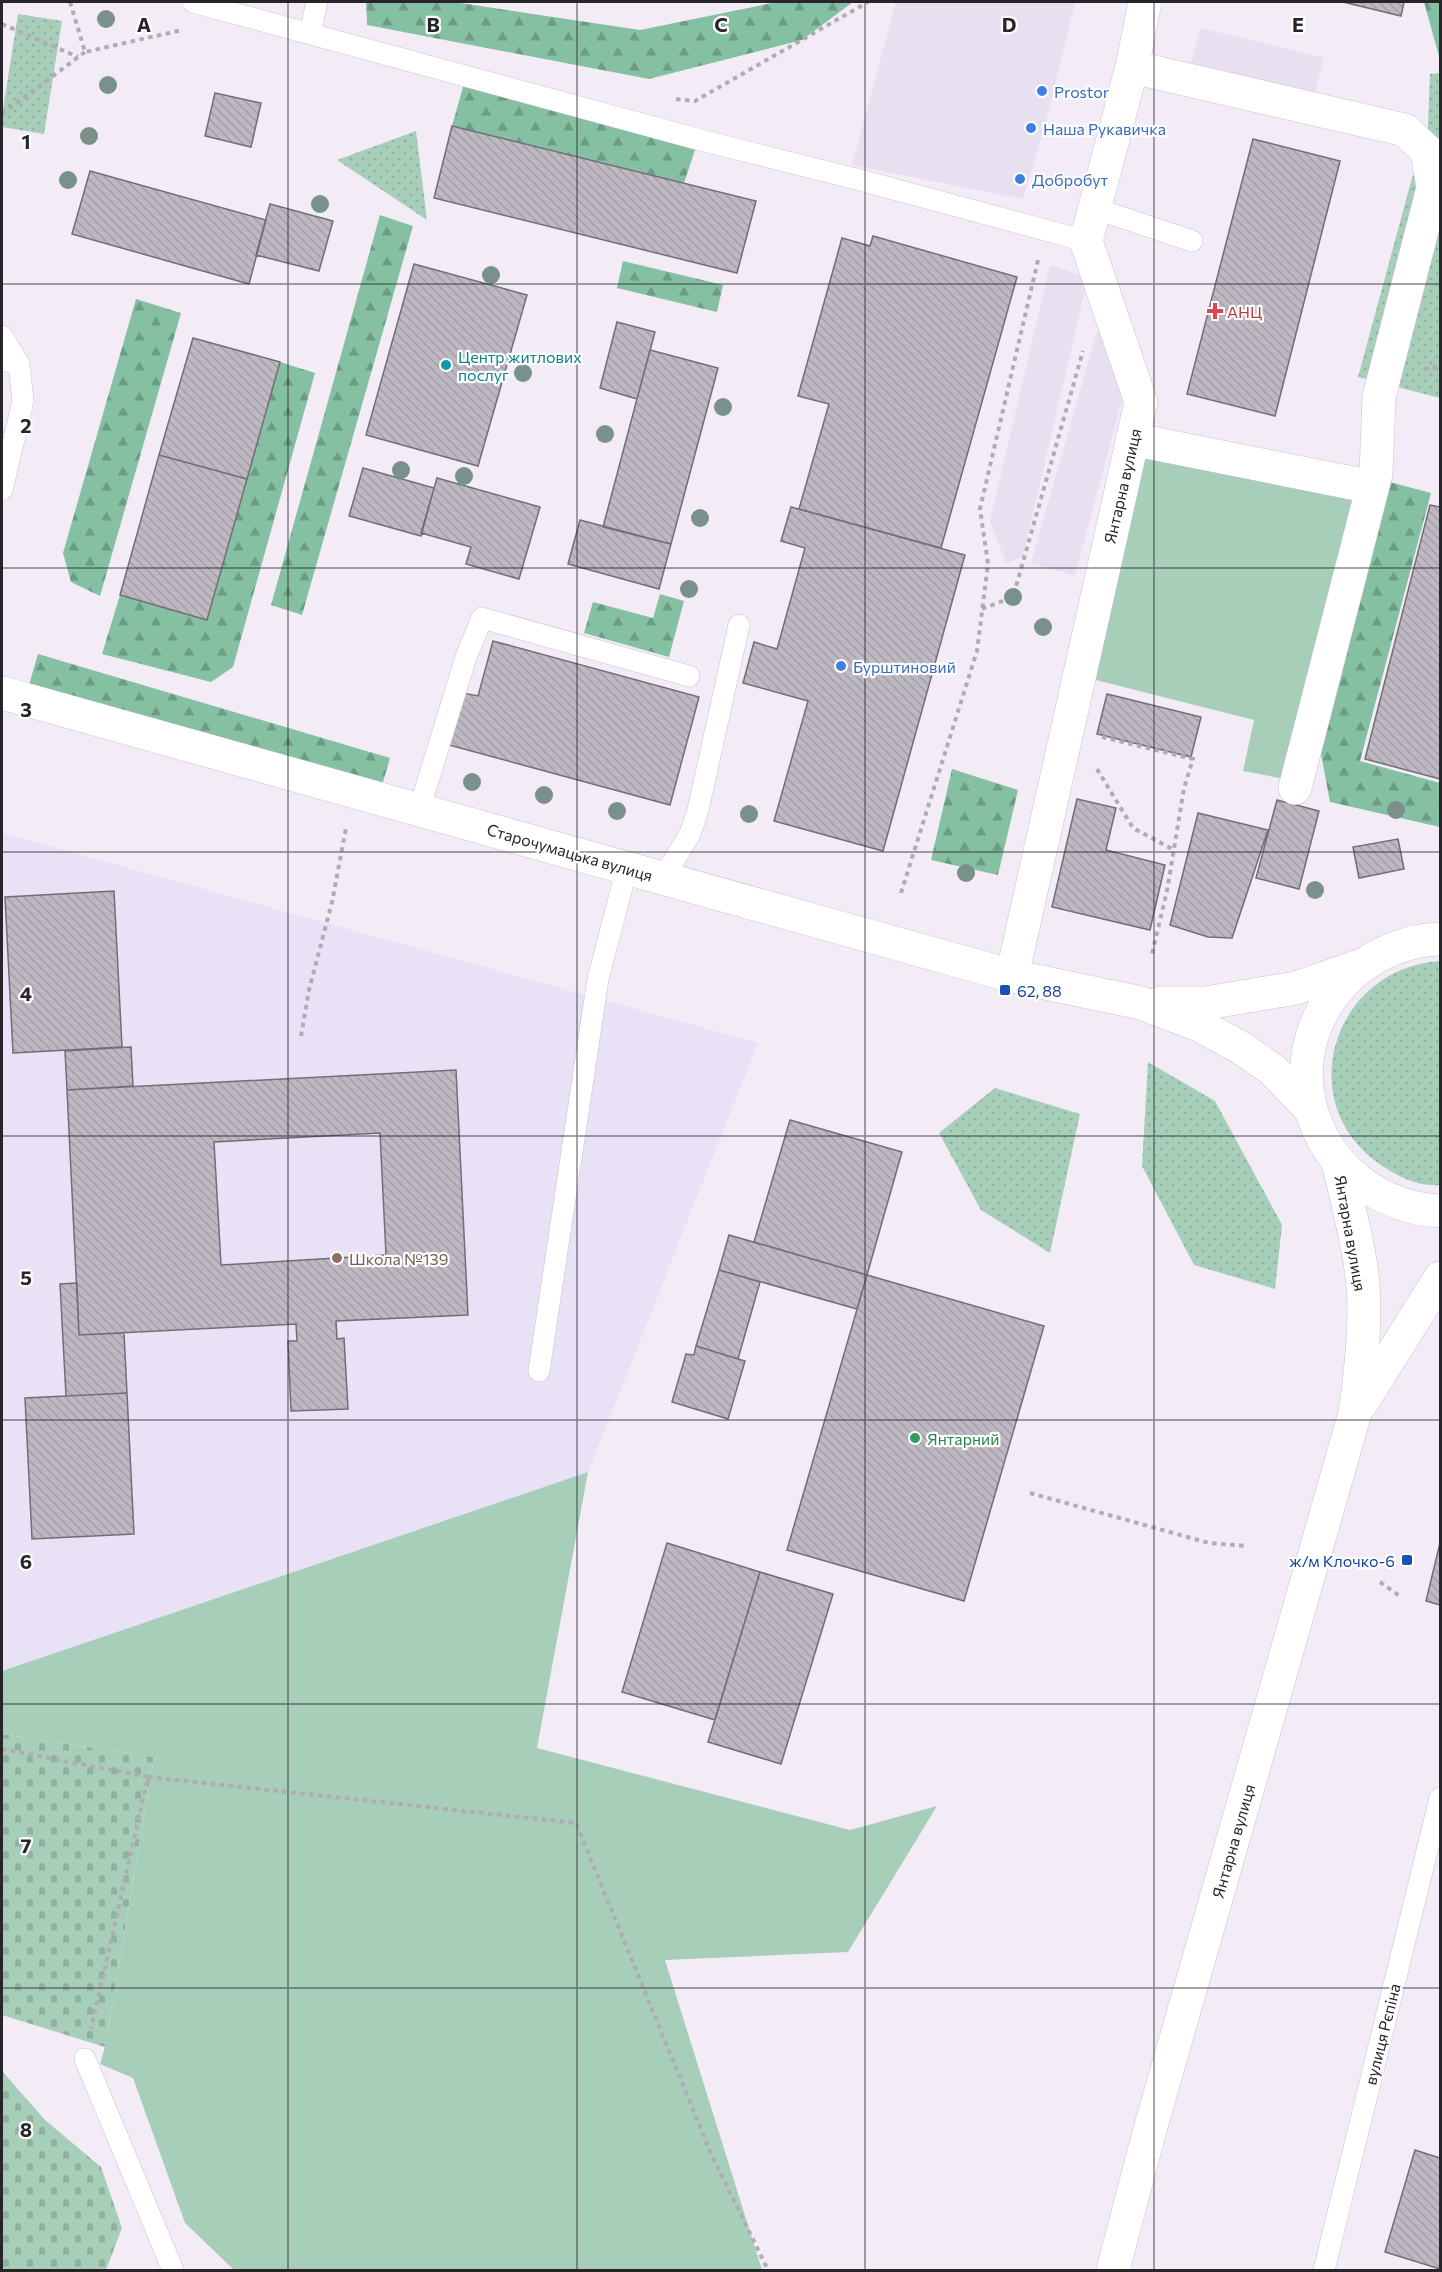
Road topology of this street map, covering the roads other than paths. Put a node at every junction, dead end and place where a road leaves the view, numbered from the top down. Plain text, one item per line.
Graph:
1 (193, 2) edge
2 (317, 2) edge
3 (1145, 2) edge
4 (310, 33) junction
5 (1132, 67) junction
6 (1436, 183) edge
7 (1094, 208) junction
8 (1192, 241) dead end
9 (1086, 242) junction
10 (2, 336) edge
11 (10, 362) edge
12 (1132, 439) junction
13 (1372, 487) junction
14 (2, 490) edge
15 (739, 625) dead end
16 (689, 676) dead end
17 (2, 693) edge
18 (1295, 788) dead end
19 (419, 810) junction
20 (627, 868) junction
21 (663, 878) junction
22 (1440, 939) edge
23 (1361, 966) junction
24 (1012, 976) junction
25 (1141, 1003) junction
26 (1310, 1109) junction
27 (1338, 1162) junction
28 (1440, 1211) edge
29 (1440, 1278) edge
30 (539, 1371) dead end
31 (1355, 1413) junction
32 (1440, 1798) edge
33 (85, 2059) road end
34 (173, 2271) edge
35 (1113, 2271) edge
36 (1324, 2271) edge

1 - 4 lane
2 - 4 lane
3 - 5 street
4 - 9 lane
5 - 6 street
5 - 7 street
6 - 13 street
7 - 8 lane
7 - 9 street
9 - 12 street, Янтарна вулиця
10 - 11 lane
11 - 14 lane
12 - 13 street
12 - 24 street, Янтарна вулиця
13 - 18 street
15 - 21 lane
16 - 19 lane
17 - 19 street, Старочумацька вулиця
19 - 20 street, Старочумацька вулиця
20 - 21 street, Старочумацька вулиця
20 - 30 lane
21 - 24 street, Старочумацька вулиця
22 - 23 street, Старочумацька вулиця
23 - 25 street, Старочумацька вулиця
23 - 26 street, Старочумацька вулиця
24 - 25 street, Старочумацька вулиця
25 - 26 street, Старочумацька вулиця
26 - 27 street, Старочумацька вулиця
27 - 28 street, Старочумацька вулиця
27 - 31 street, Янтарна вулиця
29 - 31 street, Янтарна вулиця
31 - 35 street, Янтарна вулиця
32 - 36 lane, вулиця Рєпіна
33 - 34 lane

